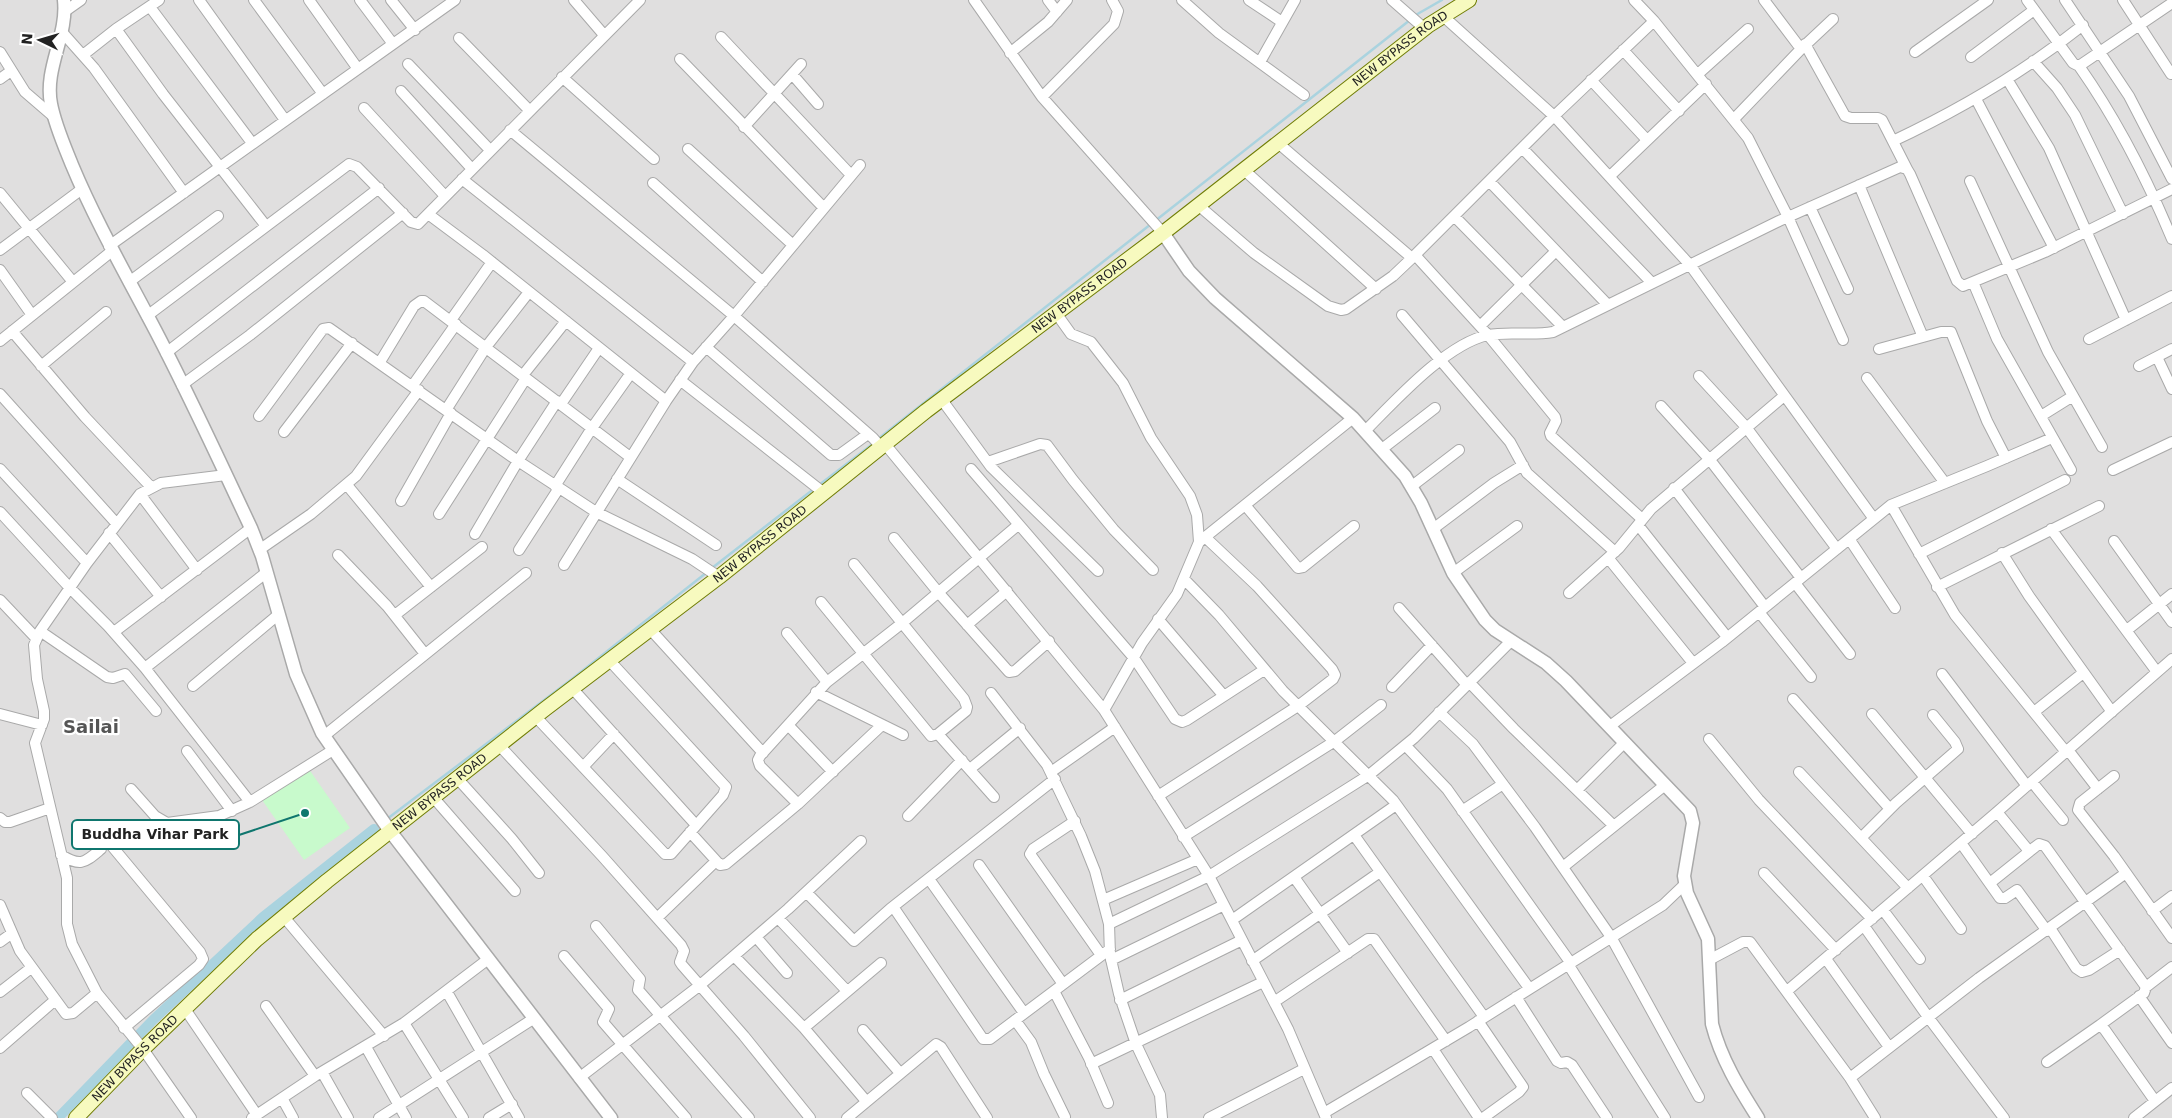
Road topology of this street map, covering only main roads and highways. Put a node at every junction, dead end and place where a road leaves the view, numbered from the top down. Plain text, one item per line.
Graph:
1 (1469, 0) edge
2 (76, 1118) edge

1 - 2 main road, NEW BYPASS ROAD

